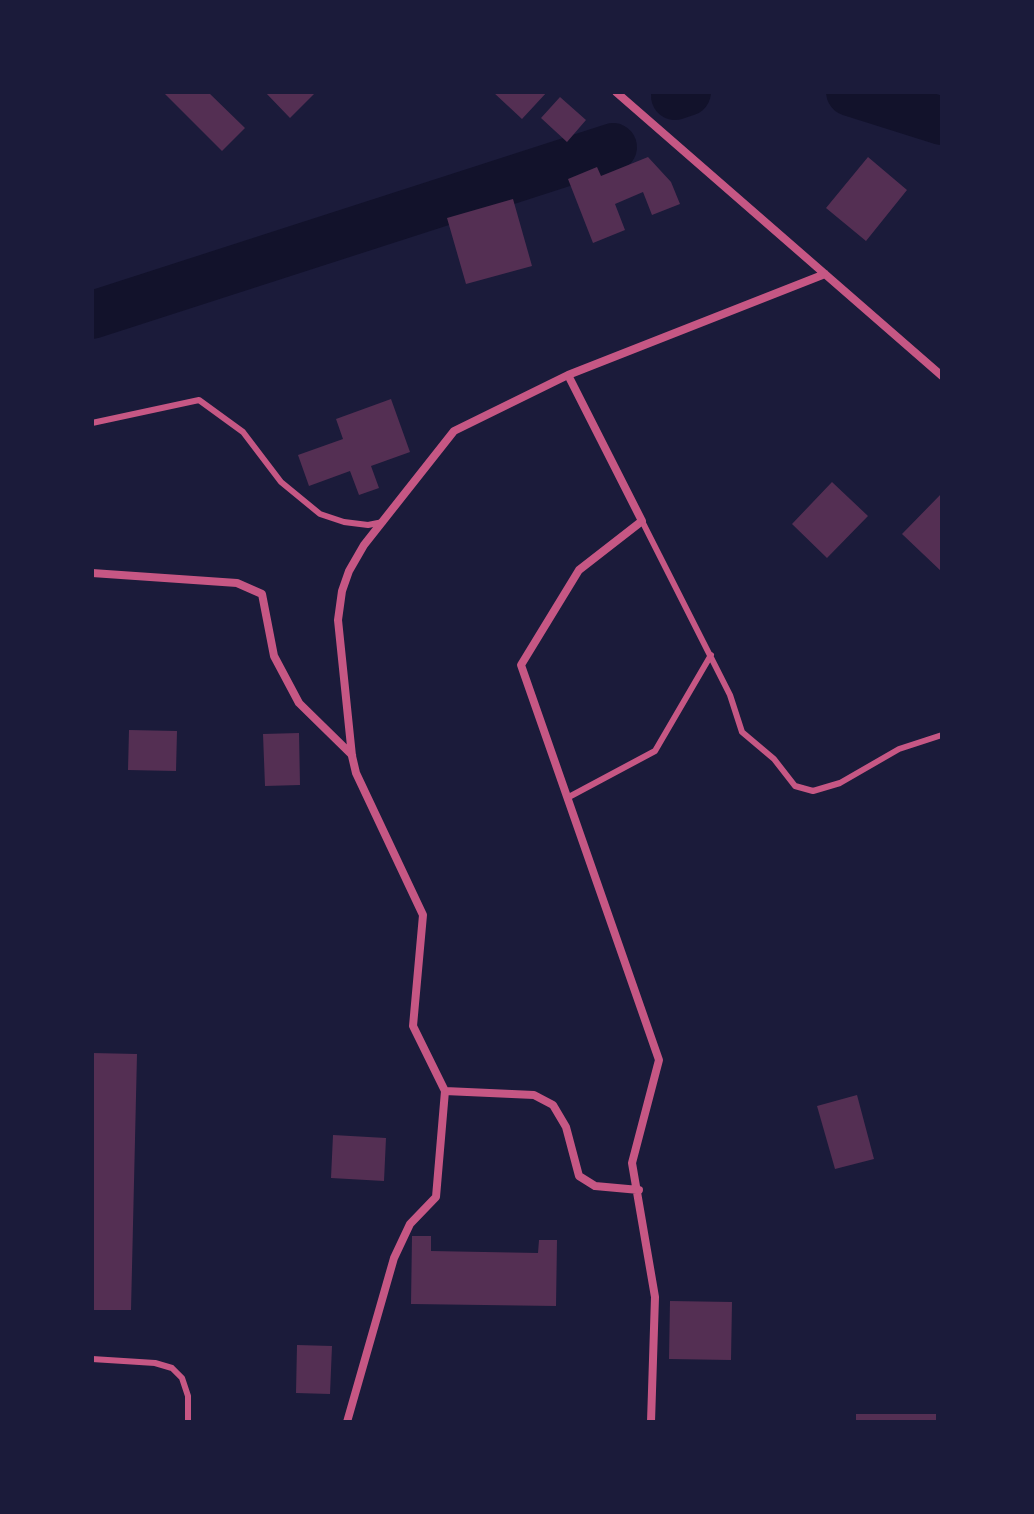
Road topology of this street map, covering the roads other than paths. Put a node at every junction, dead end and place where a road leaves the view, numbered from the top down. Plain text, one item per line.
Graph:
1 (616, 92) edge
2 (825, 274) junction
3 (568, 375) junction
4 (942, 376) edge
5 (92, 423) edge
6 (642, 521) junction
7 (383, 522) junction
8 (92, 573) edge
9 (711, 655) junction
10 (942, 735) edge
11 (352, 756) junction
12 (567, 798) junction
13 (445, 1091) junction
14 (639, 1190) junction
15 (92, 1359) edge
16 (188, 1422) edge
17 (347, 1422) edge
18 (651, 1422) edge

1 - 2 street
2 - 3 street
2 - 4 street
3 - 6 street
3 - 7 street
5 - 7 lane
6 - 9 lane
6 - 12 street
7 - 11 street
8 - 11 street
9 - 10 lane
9 - 12 lane
11 - 13 street
12 - 14 street
13 - 14 street
13 - 17 street
14 - 18 street
15 - 16 lane

